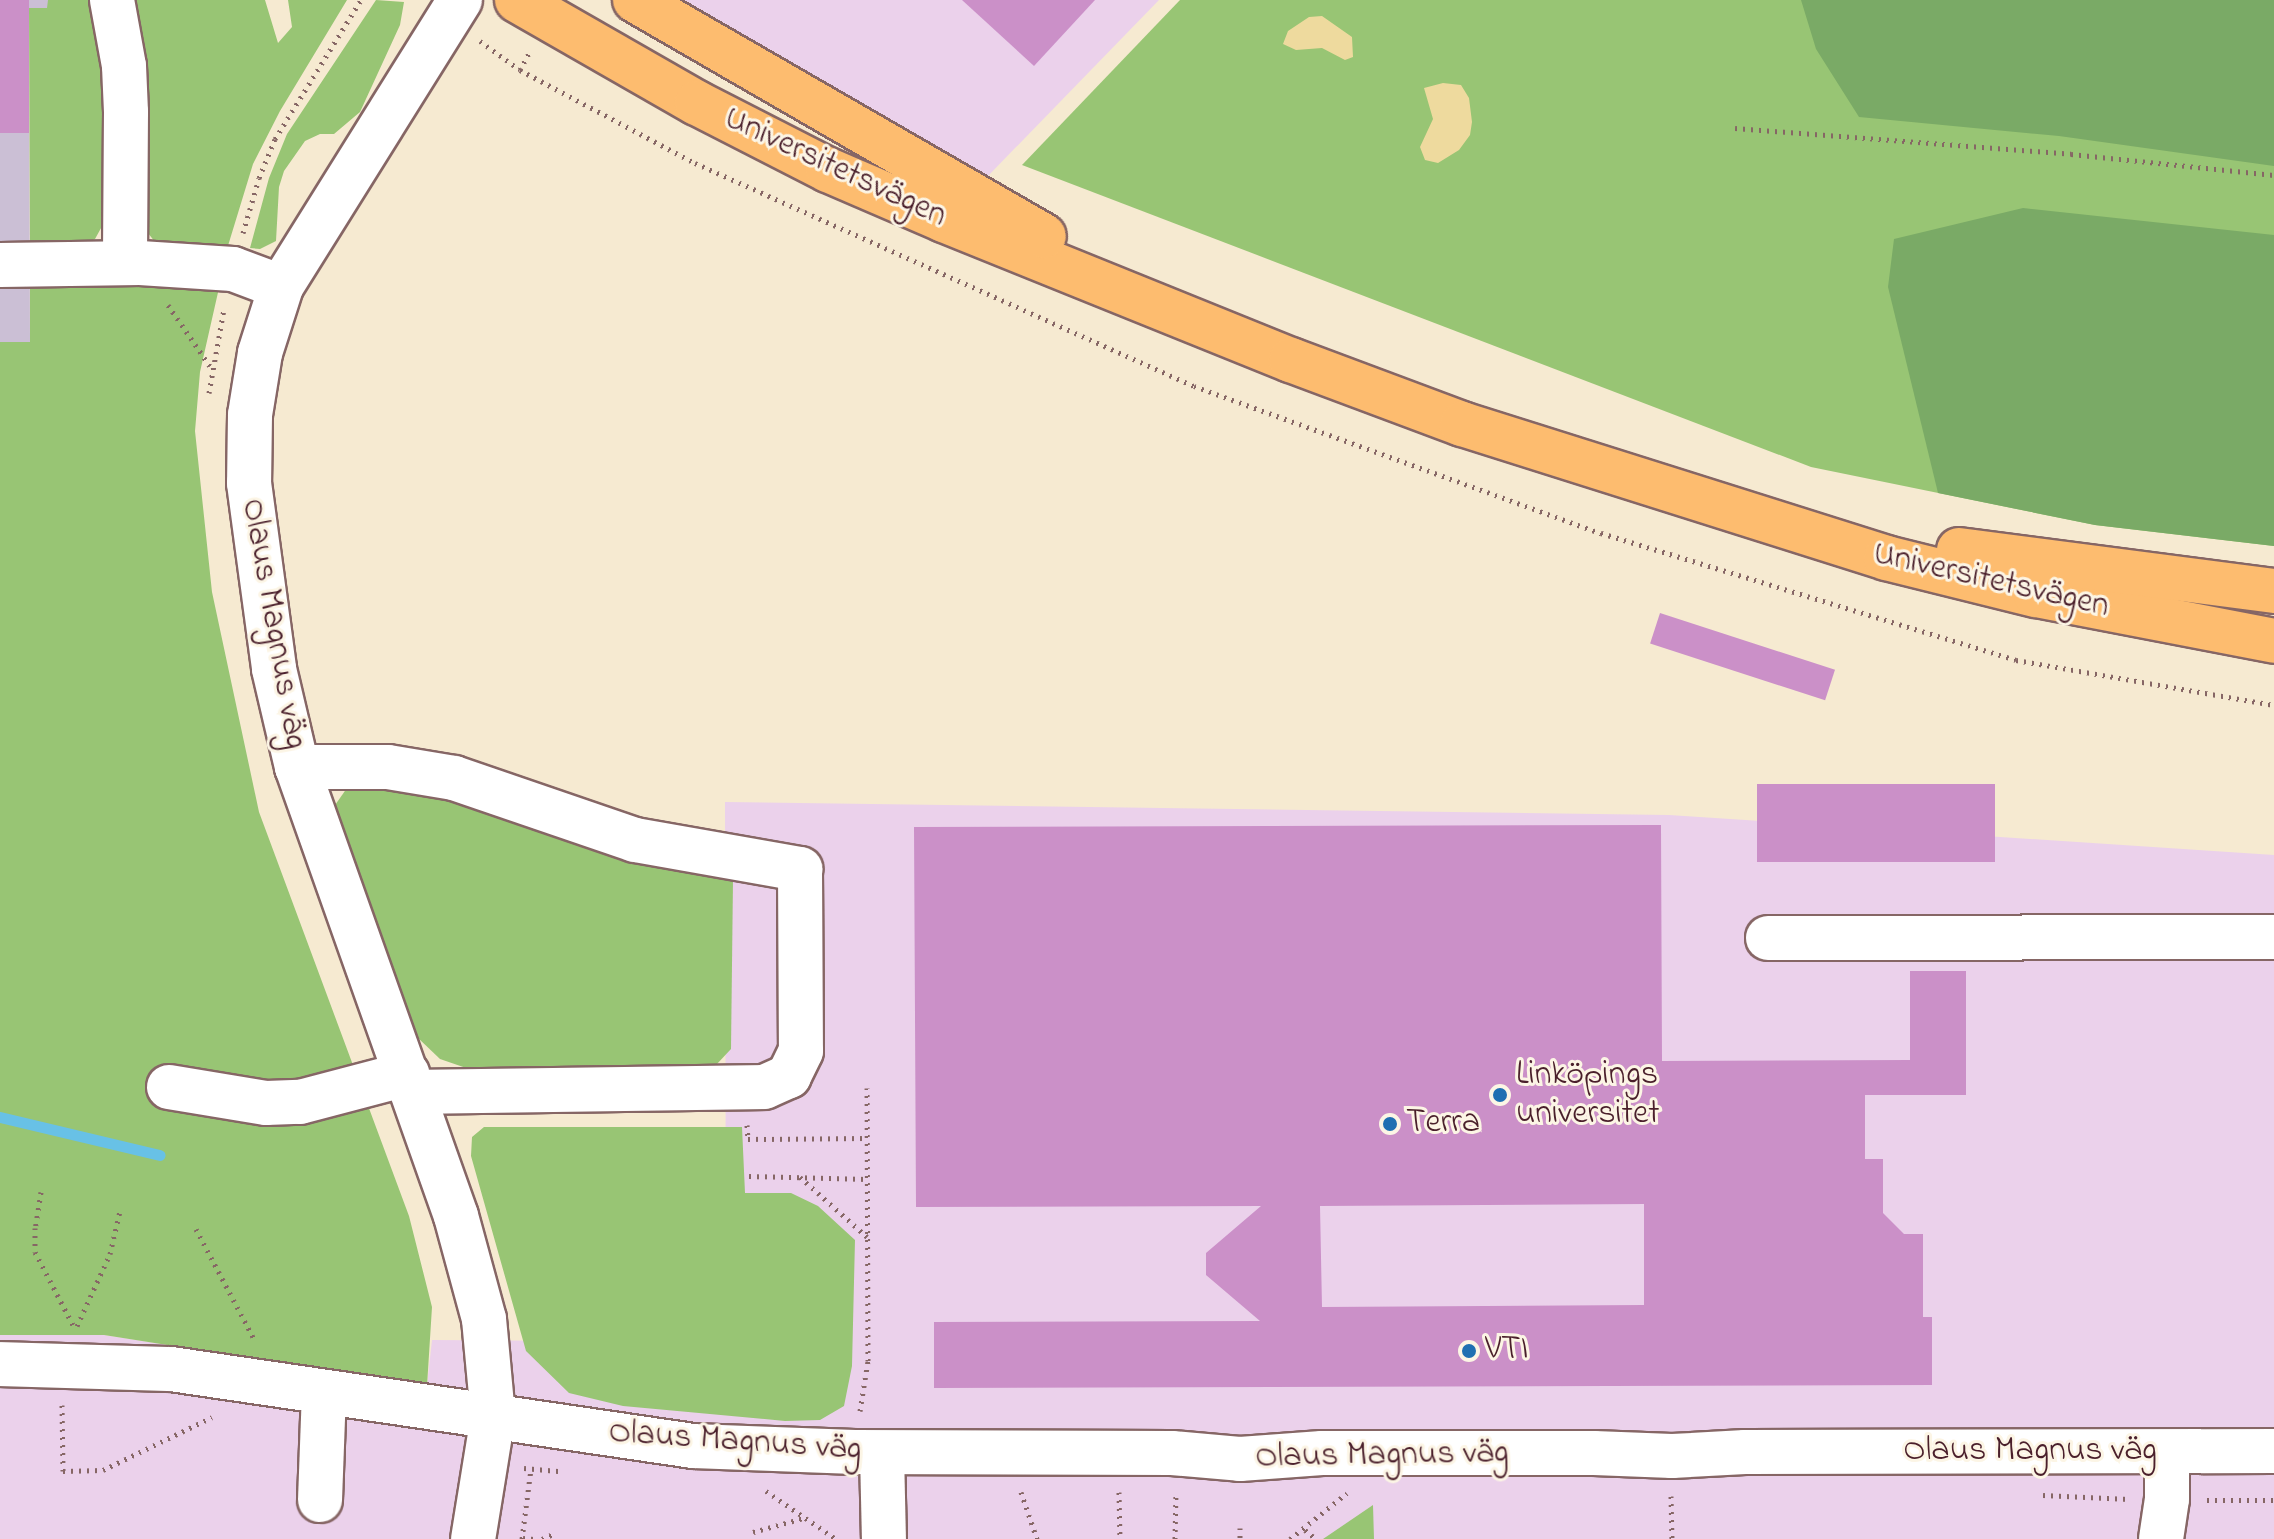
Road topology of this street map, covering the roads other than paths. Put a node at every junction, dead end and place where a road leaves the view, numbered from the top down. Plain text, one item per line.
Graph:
1 (112, 0) edge
2 (460, 0) edge
3 (517, 0) edge
4 (635, 0) edge
5 (132, 263) junction
6 (0, 265) edge
7 (281, 287) junction
8 (1167, 308) junction
9 (1711, 504) junction
10 (2274, 591) edge
11 (2274, 641) edge
12 (297, 767) junction
13 (2274, 937) edge
14 (1768, 938) dead end
15 (410, 1083) junction
16 (169, 1087) dead end
17 (0, 1364) edge
18 (324, 1393) junction
19 (493, 1416) junction
20 (2274, 1451) edge
21 (868, 1452) junction
22 (2167, 1452) junction
23 (320, 1500) dead end
24 (473, 1539) edge
25 (884, 1539) edge
26 (2161, 1539) edge

1 - 5 street
2 - 7 street, Olaus Magnus väg
3 - 8 main road, Universitetsvägen
4 - 8 main road, Universitetsvägen
5 - 6 street
5 - 7 street
7 - 12 street, Olaus Magnus väg
8 - 9 main road, Universitetsvägen
9 - 10 main road, Universitetsvägen
9 - 11 main road, Universitetsvägen
12 - 15 street, Olaus Magnus väg
12 - 15 street
13 - 14 street
15 - 16 street
15 - 19 street, Olaus Magnus väg
17 - 18 street, Olaus Magnus väg
18 - 19 street, Olaus Magnus väg
18 - 23 street
19 - 21 street, Olaus Magnus väg
19 - 24 street, Olaus Magnus väg
20 - 22 street, Olaus Magnus väg
21 - 22 street, Olaus Magnus väg
21 - 25 street
22 - 26 street

